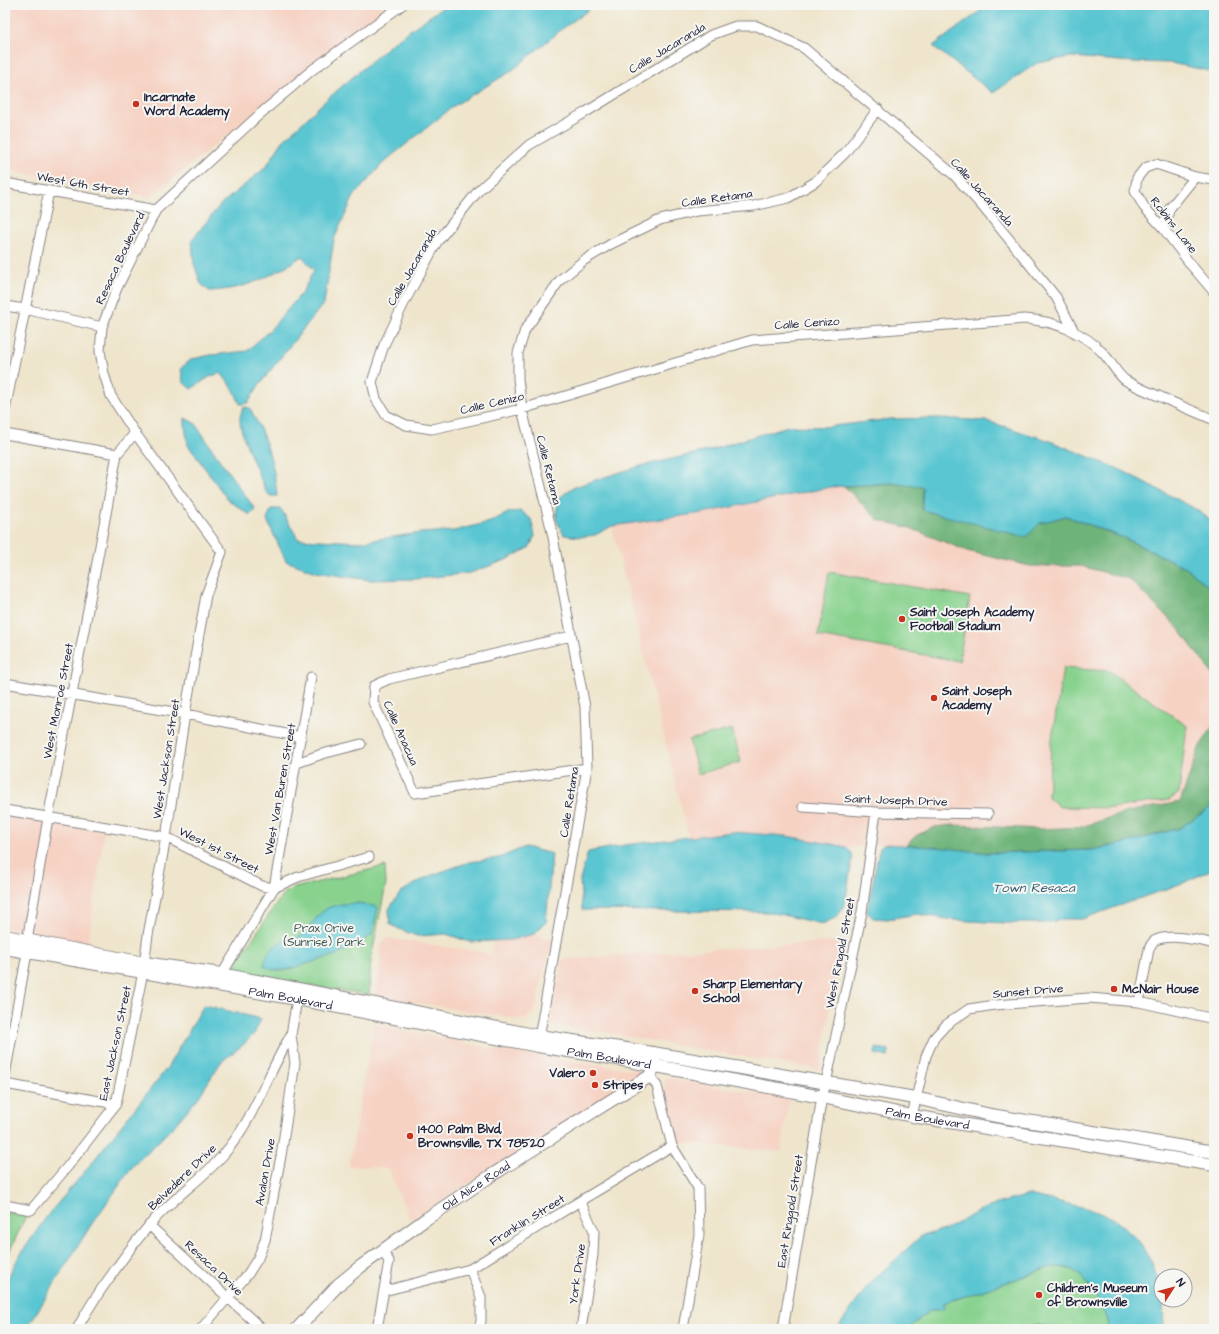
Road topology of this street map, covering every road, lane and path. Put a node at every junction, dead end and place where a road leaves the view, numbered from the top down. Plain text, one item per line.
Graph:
1 (402, 5) edge
2 (878, 109) junction
3 (1195, 177) junction
4 (1214, 180) edge
5 (5, 183) edge
6 (49, 190) junction
7 (156, 210) junction
8 (1163, 228) junction
9 (1214, 292) edge
10 (5, 306) edge
11 (25, 309) junction
12 (102, 327) junction
13 (1075, 333) junction
14 (522, 409) junction
15 (5, 410) edge
16 (386, 414) joint
17 (1214, 420) edge
18 (135, 433) junction
19 (5, 434) edge
20 (117, 454) junction
21 (222, 552) joint
22 (571, 636) junction
23 (311, 677) dead end
24 (5, 683) edge
25 (71, 694) junction
26 (185, 714) junction
27 (302, 737) junction
28 (361, 744) dead end
29 (297, 763) junction
30 (587, 768) junction
31 (803, 807) dead end
32 (5, 810) edge
33 (876, 812) junction
34 (988, 814) dead end
35 (48, 818) junction
36 (166, 836) junction
37 (369, 857) dead end
38 (274, 888) junction
39 (5, 936) edge
40 (1214, 944) edge
41 (27, 947) junction
42 (5, 948) edge
43 (143, 968) junction
44 (221, 974) junction
45 (215, 985) junction
46 (297, 999) junction
47 (1139, 1002) junction
48 (1214, 1019) edge
49 (291, 1035) junction
50 (538, 1041) junction
51 (653, 1053) junction
52 (652, 1071) junction
53 (5, 1075) edge
54 (826, 1083) junction
55 (5, 1084) edge
56 (822, 1097) junction
57 (915, 1098) junction
58 (116, 1104) junction
59 (912, 1116) junction
60 (672, 1146) junction
61 (1214, 1152) edge
62 (1214, 1165) edge
63 (580, 1201) junction
64 (5, 1205) edge
65 (150, 1225) junction
66 (382, 1251) junction
67 (470, 1269) junction
68 (384, 1291) junction
69 (227, 1297) junction
70 (77, 1329) edge
71 (201, 1329) edge
72 (262, 1329) edge
73 (297, 1329) edge
74 (377, 1329) edge
75 (479, 1329) edge
76 (581, 1329) edge
77 (683, 1329) edge
78 (783, 1329) edge

1 - 7 street, Resaca Boulevard
2 - 13 street, Calle Jacaranda
2 - 14 street, Calle Retama
2 - 16 street, Calle Jacaranda
3 - 4 street, Robins Lane
3 - 8 street
3 - 8 street, Robins Lane
5 - 6 street, West 6th Street
6 - 7 street, West 6th Street
6 - 11 street
7 - 12 street, Resaca Boulevard
8 - 9 street, Robins Lane
10 - 11 street
11 - 12 street
11 - 15 street
12 - 18 street, Resaca Boulevard
13 - 14 street, Calle Cenizo
13 - 17 street, Calle Cenizo
14 - 16 street, Calle Cenizo
14 - 22 street, Calle Retama
18 - 20 street
18 - 21 street, Resaca Boulevard
19 - 20 street
20 - 25 street, West Monroe Street
21 - 26 street, West Jackson Street
22 - 30 street, Calle Retama
22 - 30 street, Calle Anacua
23 - 27 street, West Van Buren Street
24 - 25 street
25 - 26 street
25 - 35 street, West Monroe Street
26 - 27 street
26 - 36 street, West Jackson Street
27 - 29 street, West Van Buren Street
28 - 29 street
29 - 38 street, West Van Buren Street
30 - 50 street, Calle Retama
31 - 33 street, Saint Joseph Drive
32 - 35 street, West 1st Street
33 - 34 street, Saint Joseph Drive
33 - 54 street, West Ringold Street
35 - 36 street, West 1st Street
35 - 41 street, West Monroe Street
36 - 38 street, West 1st Street
36 - 43 street, West Jackson Street
37 - 38 street
38 - 44 street, West Van Buren Street
39 - 41 main road, Palm Boulevard
40 - 47 street
41 - 42 main road, Palm Boulevard
41 - 43 main road, Palm Boulevard
41 - 53 street, West Monroe Street
43 - 44 main road, Palm Boulevard
43 - 45 main road, Palm Boulevard
43 - 58 street, East Jackson Street
44 - 45 street, West Van Buren Street
44 - 50 main road, Palm Boulevard
45 - 46 main road, Palm Boulevard
46 - 49 street, Avalon Drive
46 - 50 main road, Palm Boulevard
47 - 48 street, Sunset Drive
47 - 57 street, Sunset Drive
49 - 65 street, Belvedere Drive
49 - 69 street, Avalon Drive
50 - 51 main road, Palm Boulevard
50 - 52 main road, Palm Boulevard
51 - 52 main road
51 - 54 main road, Palm Boulevard
52 - 56 main road, Palm Boulevard
52 - 60 street
52 - 66 main road, Old Alice Road
54 - 56 street, West Ringold Street
54 - 57 main road, Palm Boulevard
55 - 58 street
56 - 59 main road, Palm Boulevard
56 - 78 street, East Ringgold Street
57 - 59 street, Sunset Drive
57 - 61 main road, Palm Boulevard
58 - 64 street, East Jackson Street
59 - 62 main road, Palm Boulevard
60 - 63 street, Franklin Street
60 - 77 street
63 - 67 street, Franklin Street
63 - 76 street, York Drive
65 - 69 street, Resaca Drive
65 - 70 street, Belvedere Drive
66 - 68 street
66 - 73 main road, Old Alice Road
67 - 68 street, Franklin Street
67 - 75 street
68 - 74 street
69 - 71 street, Avalon Drive
69 - 72 street, Resaca Drive

